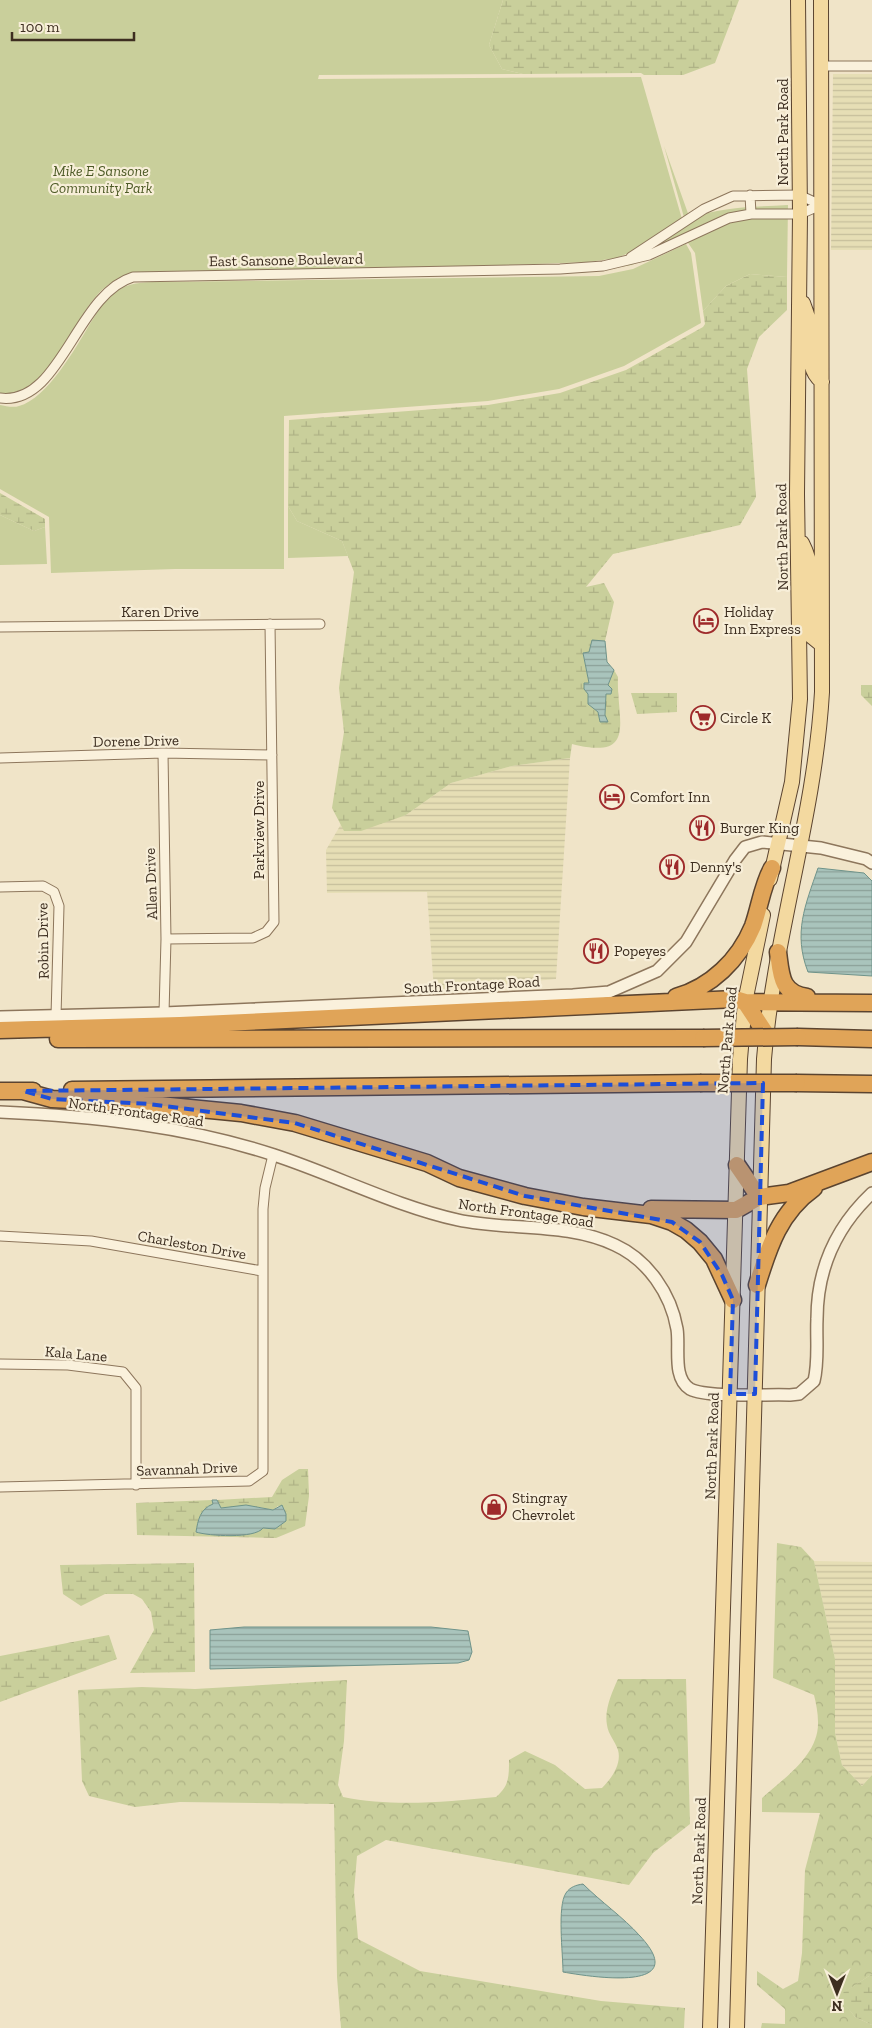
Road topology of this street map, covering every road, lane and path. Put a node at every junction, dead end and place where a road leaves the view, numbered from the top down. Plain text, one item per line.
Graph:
1 (798, 0) edge
2 (820, 0) edge
3 (821, 66) junction
4 (872, 66) edge
5 (750, 195) junction
6 (800, 195) junction
7 (821, 205) junction
8 (702, 210) junction
9 (751, 214) junction
10 (800, 214) junction
11 (712, 224) junction
12 (627, 260) junction
13 (799, 288) junction
14 (822, 382) junction
15 (0, 398) edge
16 (799, 538) junction
17 (270, 624) junction
18 (320, 624) dead end
19 (0, 627) edge
20 (822, 645) junction
21 (163, 753) junction
22 (272, 755) junction
23 (0, 758) edge
24 (779, 843) junction
25 (801, 846) junction
26 (872, 863) edge
27 (772, 868) junction
28 (0, 886) edge
29 (166, 939) junction
30 (778, 952) junction
31 (769, 1001) junction
32 (829, 1001) junction
33 (660, 1002) junction
34 (745, 1002) junction
35 (872, 1002) edge
36 (164, 1014) junction
37 (56, 1016) junction
38 (0, 1017) edge
39 (0, 1030) edge
40 (766, 1034) junction
41 (872, 1038) edge
42 (0, 1039) edge
43 (872, 1084) edge
44 (0, 1091) edge
45 (23, 1091) junction
46 (0, 1112) edge
47 (274, 1155) junction
48 (872, 1162) edge
49 (737, 1164) junction
50 (436, 1167) junction
51 (826, 1180) junction
52 (872, 1193) edge
53 (759, 1197) junction
54 (736, 1210) junction
55 (0, 1236) edge
56 (262, 1271) junction
57 (757, 1285) junction
58 (733, 1300) junction
59 (0, 1364) edge
60 (730, 1394) junction
61 (755, 1394) junction
62 (136, 1485) junction
63 (0, 1486) edge
64 (710, 2028) edge
65 (736, 2028) edge

1 - 6 main road, North Park Road
2 - 3 main road
3 - 4 street
3 - 7 main road
5 - 6 street, East Sansone Boulevard
5 - 8 street, East Sansone Boulevard
5 - 9 street
6 - 7 street, East Sansone Boulevard
6 - 10 main road, North Park Road
7 - 10 street, East Sansone Boulevard
7 - 14 main road
8 - 11 street
8 - 12 street, East Sansone Boulevard
9 - 10 street, East Sansone Boulevard
9 - 11 street, East Sansone Boulevard
10 - 13 main road, North Park Road
11 - 12 street, East Sansone Boulevard
12 - 15 street, East Sansone Boulevard
13 - 14 main road
13 - 16 main road, North Park Road
14 - 20 main road
16 - 20 main road
16 - 24 main road, North Park Road
17 - 18 street, Karen Drive
17 - 19 street, Karen Drive
17 - 22 street, Parkview Drive
20 - 25 main road
21 - 22 street, Dorene Drive
21 - 23 street, Dorene Drive
21 - 29 street, Allen Drive
22 - 29 street, Parkview Drive
24 - 25 street, South Frontage Road
24 - 27 main road, North Park Road
24 - 36 street, South Frontage Road
25 - 26 street, South Frontage Road
25 - 30 main road
27 - 33 highway
27 - 34 main road, North Park Road
28 - 37 street, Robin Drive
29 - 36 street, Allen Drive
30 - 31 main road
30 - 32 highway
31 - 32 highway
31 - 34 highway
31 - 40 main road
32 - 35 highway
33 - 34 highway
33 - 39 highway
34 - 40 highway
34 - 49 main road, North Park Road
36 - 37 street, South Frontage Road
37 - 38 street, South Frontage Road
40 - 53 main road
41 - 42 highway, bridge
43 - 45 highway, bridge
44 - 45 highway
45 - 50 highway
46 - 47 street, North Frontage Road
47 - 56 street, Charleston Drive
47 - 60 street, North Frontage Road
48 - 51 highway
49 - 53 highway
49 - 54 main road, North Park Road
50 - 54 highway
50 - 58 highway
51 - 53 highway
51 - 57 highway
52 - 61 street, North Frontage Road
53 - 54 highway
53 - 57 main road
54 - 58 main road, North Park Road
55 - 56 street, Charleston Drive
56 - 62 street, Savannah Drive
57 - 61 main road
58 - 60 main road, North Park Road
59 - 62 street, Kala Lane
60 - 61 street, North Frontage Road
60 - 64 main road, North Park Road
61 - 65 main road
62 - 63 street, Savannah Drive

